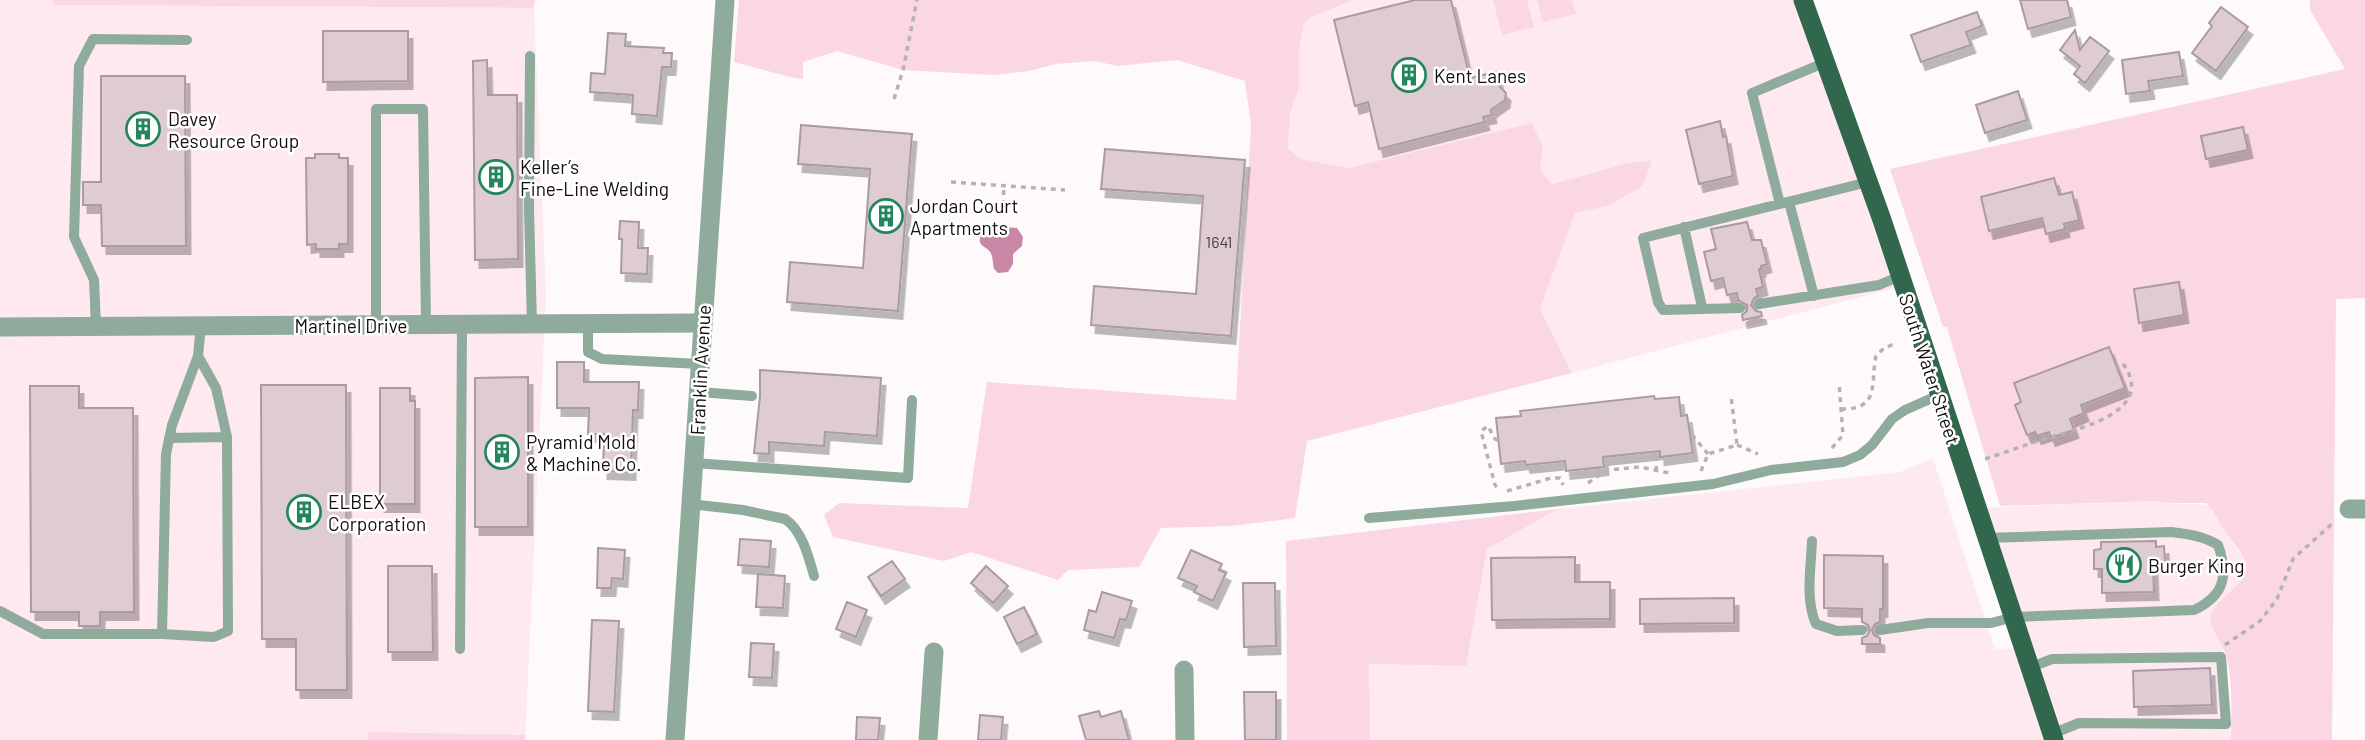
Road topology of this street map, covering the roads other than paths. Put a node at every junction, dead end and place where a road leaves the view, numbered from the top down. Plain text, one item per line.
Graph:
1 (725, 0) edge
2 (1803, 0) edge
3 (187, 40) dead end
4 (530, 55) dead end
5 (1826, 62) junction
6 (1868, 182) junction
7 (1784, 203) junction
8 (1684, 227) junction
9 (1900, 276) junction
10 (1814, 296) junction
11 (1759, 303) dead end
12 (1702, 307) junction
13 (1740, 307) dead end
14 (702, 323) junction
15 (531, 324) junction
16 (588, 324) junction
17 (376, 325) junction
18 (426, 325) junction
19 (462, 325) junction
20 (201, 326) junction
21 (0, 327) edge
22 (96, 327) junction
23 (198, 356) junction
24 (700, 364) junction
25 (699, 393) junction
26 (1939, 395) junction
27 (752, 396) dead end
28 (912, 400) dead end
29 (227, 437) junction
30 (169, 438) junction
31 (694, 463) junction
32 (690, 505) junction
33 (1369, 518) dead end
34 (1986, 538) junction
35 (1812, 541) dead end
36 (814, 576) dead end
37 (0, 611) edge
38 (2014, 617) junction
39 (1880, 629) dead end
40 (1862, 630) dead end
41 (162, 634) junction
42 (460, 649) dead end
43 (934, 652) dead end
44 (2029, 668) junction
45 (1184, 670) dead end
46 (2053, 737) edge
47 (675, 740) edge
48 (929, 740) edge
49 (1185, 740) edge

1 - 14 street, Franklin Avenue
2 - 5 main road, South Water Street
3 - 22 lane
4 - 15 lane
5 - 6 main road, South Water Street
5 - 7 lane
6 - 7 lane
6 - 9 main road, South Water Street
7 - 8 lane
7 - 10 lane
8 - 12 lane
8 - 12 lane
9 - 10 lane
9 - 26 main road, South Water Street
10 - 11 lane
12 - 13 lane
14 - 16 street, Martinel Drive
14 - 24 street, Franklin Avenue
15 - 16 street, Martinel Drive
15 - 19 street, Martinel Drive
16 - 24 lane
17 - 18 street, Martinel Drive
17 - 18 lane
17 - 20 street, Martinel Drive
18 - 19 street, Martinel Drive
19 - 42 lane
20 - 22 street, Martinel Drive
20 - 23 lane
21 - 22 street, Martinel Drive
23 - 29 lane
23 - 30 lane
24 - 25 street, Franklin Avenue
25 - 27 lane
25 - 31 street, Franklin Avenue
26 - 33 lane
26 - 34 main road, South Water Street
28 - 31 lane
29 - 30 lane
29 - 41 lane
30 - 41 lane
31 - 32 street, Franklin Avenue
32 - 36 lane
32 - 47 street, Franklin Avenue
34 - 38 main road, South Water Street
34 - 38 lane
35 - 40 lane
37 - 41 lane
38 - 39 lane
38 - 44 main road, South Water Street
43 - 48 street
44 - 46 main road, South Water Street
44 - 46 lane
45 - 49 street

